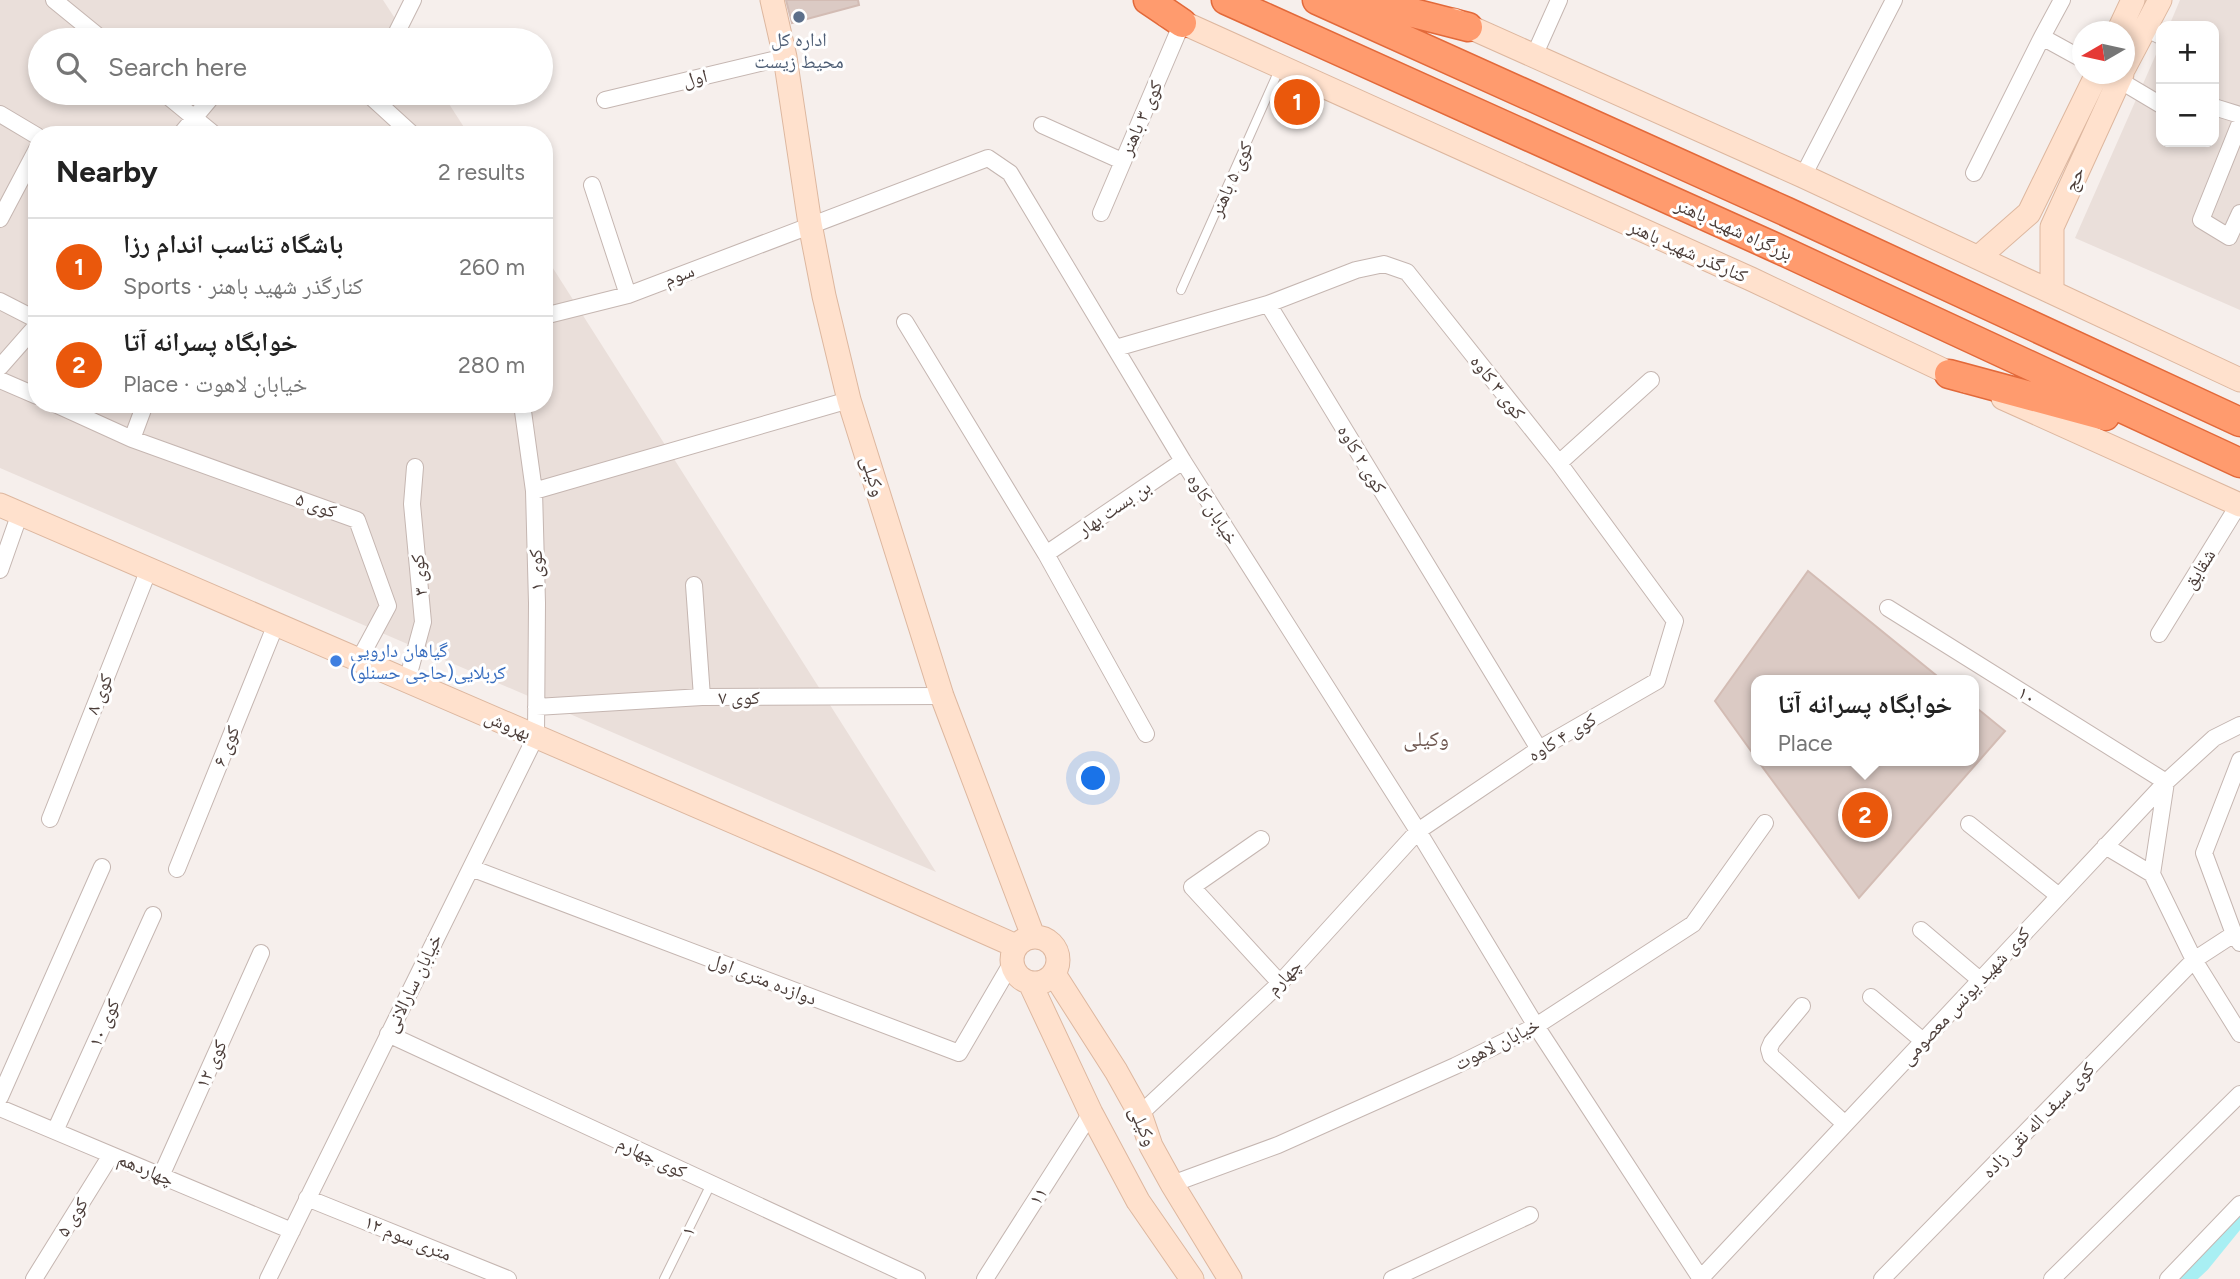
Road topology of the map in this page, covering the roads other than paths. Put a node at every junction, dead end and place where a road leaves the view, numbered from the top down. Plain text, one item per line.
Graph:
1 (54, 0) edge
2 (413, 0) edge
3 (772, 0) edge
4 (1135, 0) edge
5 (1148, 0) edge
6 (1226, 0) edge
7 (1317, 0) edge
8 (1362, 0) edge
9 (1409, 0) edge
10 (1559, 0) edge
11 (1894, 0) edge
12 (2062, 0) edge
13 (2133, 0) edge
14 (2160, 0) edge
15 (2123, 21) edge
16 (1182, 23) junction
17 (1468, 27) junction
18 (88, 28) edge
19 (399, 28) edge
20 (2042, 37) junction
21 (2142, 37) edge
22 (2072, 54) edge
23 (1534, 56) junction
24 (785, 57) junction
25 (1280, 67) junction
26 (2110, 84) edge
27 (2112, 84) edge
28 (2131, 84) edge
29 (605, 100) dead end
30 (2156, 102) edge
31 (178, 105) edge
32 (204, 105) edge
33 (380, 105) edge
34 (2219, 109) edge
35 (0, 114) edge
36 (2240, 115) edge
37 (193, 118) junction
38 (2240, 122) edge
39 (1042, 125) dead end
40 (187, 126) edge
41 (203, 126) edge
42 (402, 126) edge
43 (28, 131) edge
44 (1122, 161) junction
45 (28, 166) edge
46 (1974, 173) dead end
47 (1803, 176) junction
48 (592, 184) dead end
49 (1101, 213) dead end
50 (2029, 213) junction
51 (2240, 213) edge
52 (0, 219) edge
53 (810, 223) junction
54 (2052, 227) junction
55 (1979, 257) junction
56 (1181, 290) dead end
57 (2052, 291) junction
58 (628, 295) junction
59 (0, 301) edge
60 (1268, 304) junction
61 (553, 314) edge
62 (28, 317) edge
63 (905, 322) dead end
64 (28, 333) edge
65 (1116, 348) junction
66 (0, 367) edge
67 (1949, 374) junction
68 (0, 380) edge
69 (1651, 380) dead end
70 (2240, 380) edge
71 (28, 392) edge
72 (849, 400) junction
73 (75, 413) edge
74 (142, 413) edge
75 (523, 413) edge
76 (2240, 422) edge
77 (2180, 436) junction
78 (132, 439) junction
79 (1183, 461) junction
80 (1559, 463) junction
81 (2240, 463) edge
82 (415, 467) dead end
83 (534, 491) junction
84 (2239, 504) edge
85 (10, 509) edge
86 (1046, 554) junction
87 (149, 569) junction
88 (0, 570) edge
89 (694, 584) dead end
90 (1888, 608) dead end
91 (1675, 621) joint
92 (276, 624) junction
93 (2159, 634) dead end
94 (359, 660) junction
95 (407, 681) junction
96 (942, 696) junction
97 (702, 697) junction
98 (536, 707) junction
99 (2240, 725) edge
100 (1146, 734) dead end
101 (536, 736) junction
102 (1539, 749) junction
103 (2240, 760) edge
104 (2166, 782) junction
105 (50, 819) dead end
106 (1765, 823) dead end
107 (1969, 824) dead end
108 (1418, 831) junction
109 (1261, 839) dead end
110 (2105, 846) junction
111 (102, 867) dead end
112 (471, 868) junction
113 (177, 869) dead end
114 (2152, 874) junction
115 (2059, 896) junction
116 (153, 915) dead end
117 (1921, 930) dead end
118 (2238, 938) edge
119 (1020, 949) junction
120 (261, 953) dead end
121 (2194, 960) junction
122 (1054, 974) junction
123 (1980, 980) junction
124 (1030, 983) junction
125 (1280, 983) junction
126 (1871, 996) dead end
127 (1802, 1006) dead end
128 (1536, 1026) junction
129 (388, 1034) junction
130 (2240, 1034) edge
131 (1923, 1041) junction
132 (2240, 1094) edge
133 (0, 1097) edge
134 (0, 1108) edge
135 (1091, 1113) junction
136 (1140, 1114) junction
137 (1845, 1124) junction
138 (55, 1131) junction
139 (111, 1154) junction
140 (161, 1176) junction
141 (711, 1184) junction
142 (1172, 1184) junction
143 (307, 1198) junction
144 (2240, 1204) edge
145 (1530, 1215) dead end
146 (292, 1231) junction
147 (910, 1278) edge
148 (34, 1279) edge
149 (268, 1279) edge
150 (508, 1279) edge
151 (664, 1279) edge
152 (985, 1279) edge
153 (1192, 1279) edge
154 (1230, 1279) edge
155 (1392, 1279) edge
156 (1701, 1279) edge
157 (1882, 1279) edge
158 (2052, 1279) edge
159 (2168, 1279) edge

1 - 18 street
2 - 19 street
3 - 24 street, وکیلی
4 - 16 street, کنارگذر شهید باهنر
5 - 16 highway
6 - 77 highway, بزرگراه شهید باهنر
7 - 76 highway, بزرگراه شهید باهنر
8 - 17 highway
9 - 17 street
10 - 23 street
11 - 47 street
12 - 20 street
13 - 15 street
14 - 21 street, حج
16 - 25 street, کنارگذر شهید باهنر
16 - 44 street, کوی ۳ باهنر
17 - 23 street
20 - 22 street
20 - 46 street
23 - 47 street
24 - 29 street, اول
24 - 53 street, وکیلی
25 - 56 lane, کوی ۵ باهنر
25 - 67 street, کنارگذر شهید باهنر
26 - 50 street, حج
27 - 54 street, حج
28 - 30 street
31 - 37 street
32 - 37 street
33 - 42 street
34 - 36 street
35 - 43 street
37 - 40 street
37 - 41 street
38 - 51 street
39 - 44 street
44 - 49 street, کوی ۳ باهنر
45 - 52 street
47 - 55 street
48 - 58 street
50 - 54 street
50 - 55 street, حج
53 - 58 street, سوم
53 - 65 street, خیابان کاوه
53 - 72 street, وکیلی
54 - 57 street, حج
55 - 57 street
57 - 70 street
58 - 61 street, سوم
59 - 62 street
60 - 65 street
60 - 80 street, کوی ۳ کاوه
60 - 102 street, کوی ۲ کاوه
63 - 86 street
64 - 66 street
65 - 79 street, خیابان کاوه
67 - 77 highway
67 - 84 street, کنارگذر شهید باهنر
68 - 71 street
69 - 80 street
72 - 83 street
72 - 96 street, وکیلی
73 - 78 street
74 - 78 street
75 - 83 street, کوی ۱
77 - 81 highway, بزرگراه شهید باهنر
78 - 94 street, کوی ۵
79 - 86 street, بن بست بهار
79 - 108 street, خیابان کاوه
80 - 91 street, کوی ۳ کاوه
82 - 95 street, کوی ۳
83 - 98 street, کوی ۱
84 - 93 street, شقایق
85 - 87 street, بهروش
85 - 88 street
86 - 100 street
87 - 92 street, بهروش
87 - 105 street, کوی ۸
89 - 97 street
90 - 104 street, ۱۰
91 - 102 street, کوی ۴ کاوه
92 - 94 street, بهروش
92 - 113 street, کوی ۶
94 - 95 street, بهروش
95 - 101 street, بهروش
96 - 97 street, کوی ۷
96 - 119 street, وکیلی
97 - 98 street, کوی ۷
98 - 101 street, کوی ۱
99 - 104 street, کوی شهید یونس معصومی
101 - 112 street, خیابان سارالانی
101 - 119 street, بهروش
102 - 108 street, کوی ۴ کاوه
103 - 118 street
104 - 110 street, کوی شهید یونس معصومی
104 - 114 street
106 - 128 street, خیابان لاهوت
107 - 115 street
108 - 125 street, چهارم
108 - 128 street, خیابان کاوه
109 - 125 street
110 - 114 street
110 - 115 street, کوی شهید یونس معصومی
111 - 133 street
112 - 119 street, دوازده متری اول
112 - 129 street, خیابان سارالانی
114 - 121 street
115 - 123 street, کوی شهید یونس معصومی
116 - 138 street, کوی ۱۰
117 - 123 street
118 - 121 street, کوی سیف اله نقی زاده
119 - 122 street
119 - 124 street
120 - 140 street, کوی ۱۲
121 - 130 street
121 - 157 street, کوی سیف اله نقی زاده
122 - 124 street
122 - 136 street, وکیلی
123 - 131 street, کوی شهید یونس معصومی
124 - 135 street, وکیلی
125 - 136 street, چهارم
126 - 131 street
127 - 137 street
128 - 142 street, خیابان لاهوت
128 - 156 street, خیابان کاوه
129 - 141 street, کوی چهارم
129 - 143 street, خیابان سارالانی
131 - 137 street, کوی شهید یونس معصومی
132 - 158 street
134 - 138 street, چهاردهم
135 - 152 street, ۱۱
135 - 153 street, وکیلی
136 - 142 street, وکیلی
137 - 156 street, کوی شهید یونس معصومی
138 - 139 street, چهاردهم
139 - 140 street, چهاردهم
139 - 148 street, کوی ۵
140 - 146 street, چهاردهم
141 - 147 street, کوی چهارم
141 - 151 lane, ۱
142 - 154 street, وکیلی
143 - 146 street, خیابان سارالانی
143 - 150 street, ۱۲ متری سوم
144 - 159 street
145 - 155 street
146 - 149 street, خیابان سارالانی

